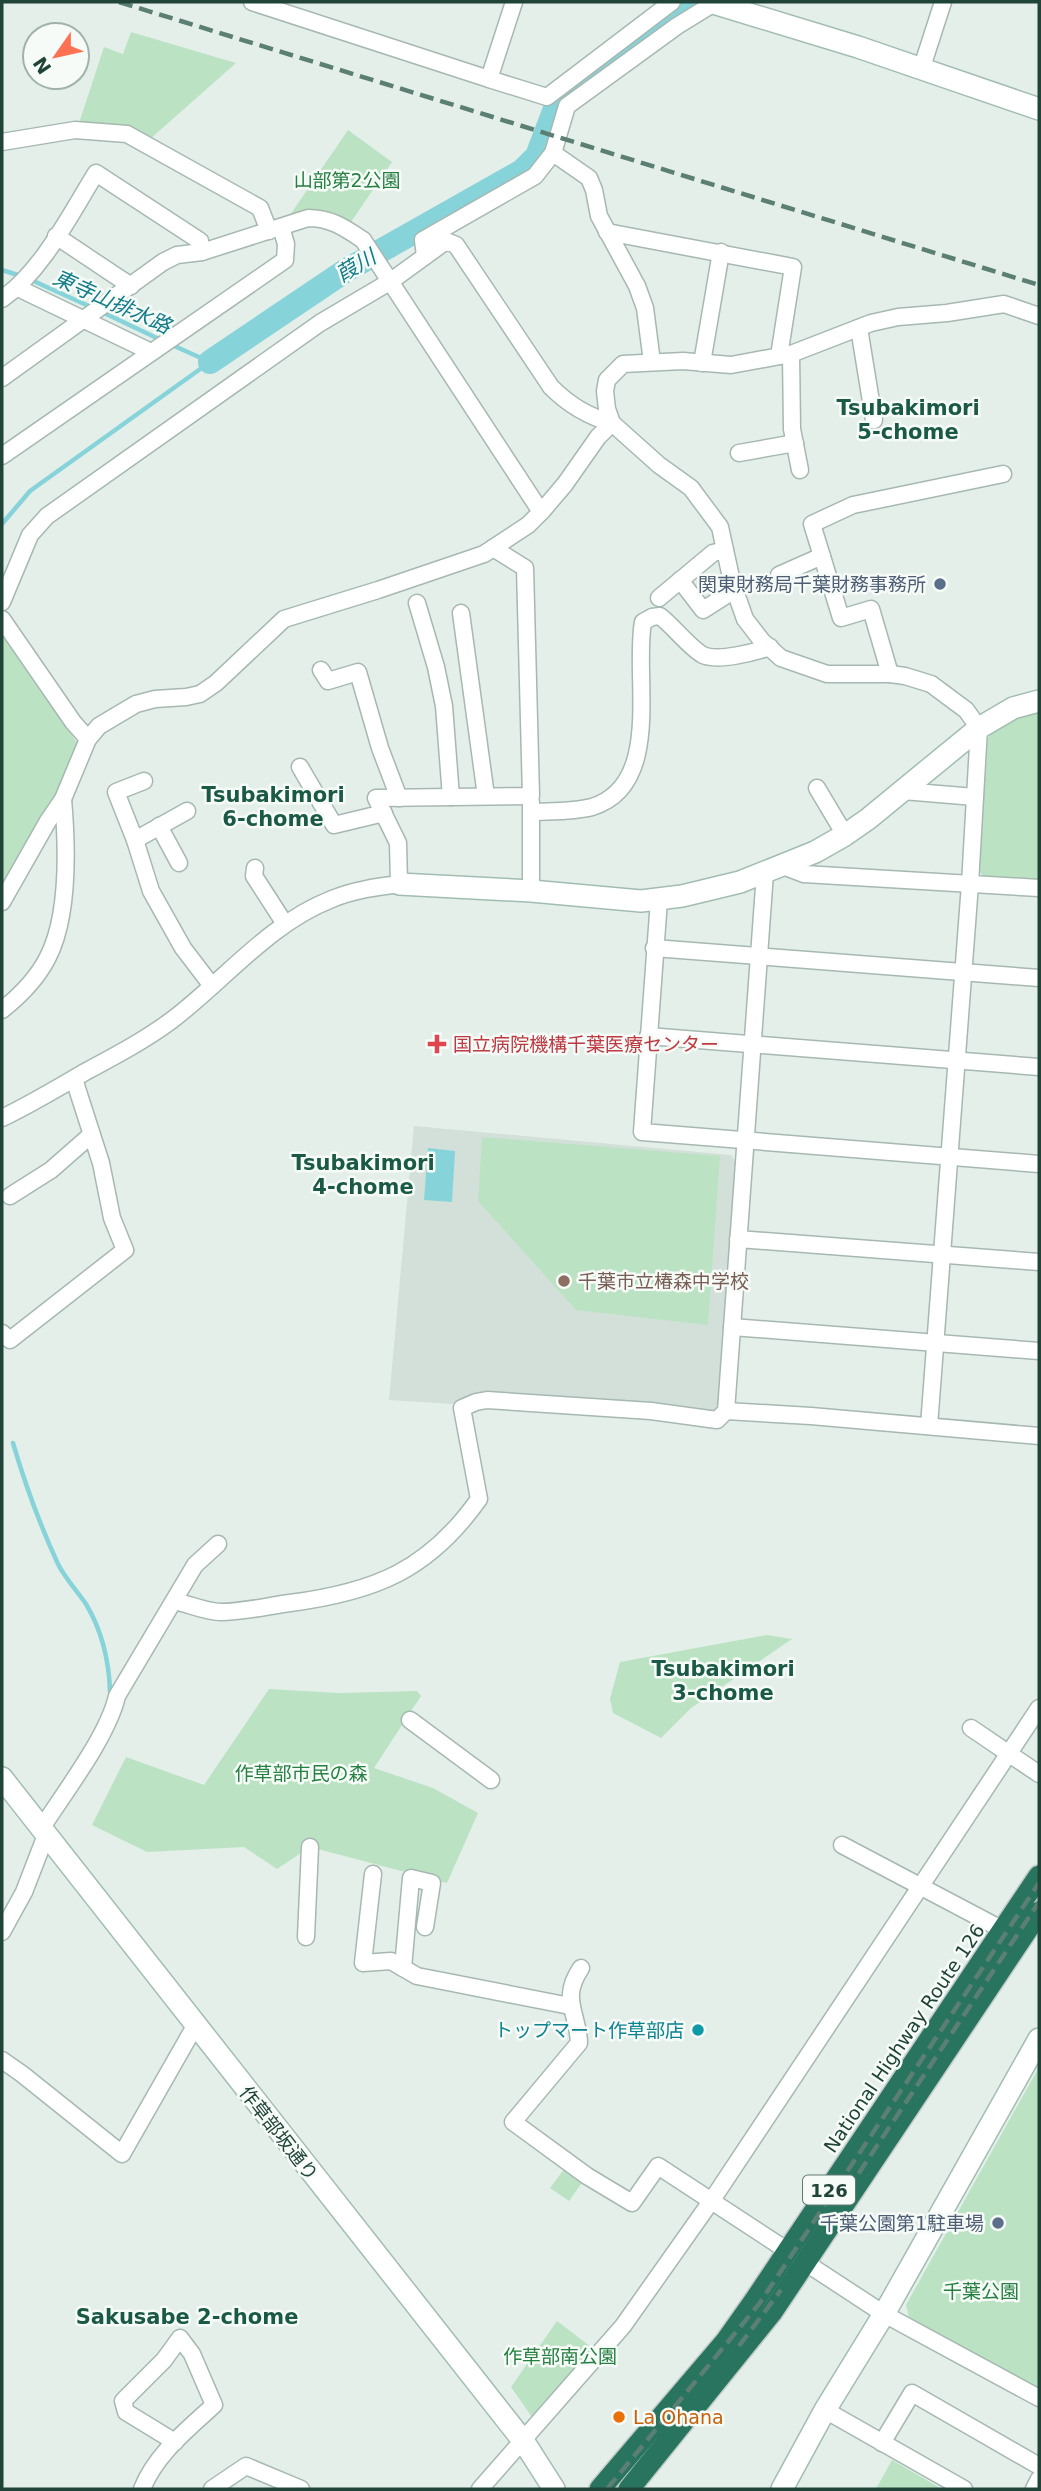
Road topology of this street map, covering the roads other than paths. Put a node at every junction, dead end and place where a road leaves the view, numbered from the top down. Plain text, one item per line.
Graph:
1 (252, 2) edge
2 (514, 2) edge
3 (672, 2) edge
4 (713, 2) edge
5 (943, 2) edge
6 (921, 70) junction
7 (489, 79) junction
8 (1039, 108) edge
9 (2, 142) edge
10 (553, 153) junction
11 (275, 229) junction
12 (607, 232) junction
13 (56, 236) junction
14 (202, 252) junction
15 (720, 252) junction
16 (425, 256) junction
17 (387, 276) junction
18 (24, 281) junction
19 (131, 286) junction
20 (2, 299) edge
21 (1039, 316) edge
22 (86, 318) junction
23 (859, 328) junction
24 (163, 344) junction
25 (785, 355) junction
26 (652, 362) junction
27 (702, 363) junction
28 (2, 378) edge
29 (874, 420) dead end
30 (612, 423) junction
31 (795, 443) junction
32 (738, 453) dead end
33 (2, 456) edge
34 (800, 470) dead end
35 (1003, 474) dead end
36 (541, 512) junction
37 (493, 548) junction
38 (725, 550) junction
39 (822, 556) junction
40 (779, 575) dead end
41 (680, 580) junction
42 (725, 596) dead end
43 (659, 598) dead end
44 (2, 602) edge
45 (417, 603) dead end
46 (461, 613) dead end
47 (2, 619) edge
48 (770, 647) junction
49 (321, 670) dead end
50 (890, 674) junction
51 (1039, 701) edge
52 (979, 728) junction
53 (88, 738) junction
54 (300, 766) dead end
55 (144, 781) dead end
56 (817, 788) dead end
57 (902, 791) junction
58 (486, 796) junction
59 (531, 796) junction
60 (450, 797) junction
61 (975, 797) junction
62 (399, 798) junction
63 (63, 799) junction
64 (187, 811) dead end
65 (384, 813) junction
66 (532, 813) junction
67 (159, 826) junction
68 (845, 835) junction
69 (135, 840) junction
70 (179, 863) dead end
71 (254, 868) dead end
72 (774, 869) junction
73 (399, 884) junction
74 (970, 884) junction
75 (1039, 888) edge
76 (531, 891) junction
77 (659, 900) junction
78 (2, 902) edge
79 (285, 924) junction
80 (654, 948) junction
81 (757, 956) junction
82 (963, 972) junction
83 (1039, 978) edge
84 (212, 986) junction
85 (2, 1010) edge
86 (648, 1036) junction
87 (751, 1044) junction
88 (955, 1061) junction
89 (1039, 1067) edge
90 (74, 1079) junction
91 (2, 1118) edge
92 (92, 1135) junction
93 (745, 1139) junction
94 (948, 1158) junction
95 (1039, 1164) edge
96 (10, 1196) dead end
97 (738, 1239) junction
98 (941, 1255) junction
99 (1039, 1262) edge
100 (732, 1327) junction
101 (2, 1333) edge
102 (935, 1343) junction
103 (1039, 1351) edge
104 (726, 1411) junction
105 (929, 1426) junction
106 (1039, 1436) edge
107 (218, 1544) dead end
108 (174, 1601) junction
109 (1039, 1708) edge
110 (410, 1720) dead end
111 (971, 1728) dead end
112 (1010, 1754) junction
113 (1039, 1774) edge
114 (2, 1778) edge
115 (491, 1780) dead end
116 (44, 1832) junction
117 (842, 1844) dead end
118 (310, 1847) dead end
119 (373, 1874) dead end
120 (1039, 1876) edge
121 (920, 1886) junction
122 (1039, 1912) edge
123 (425, 1927) dead end
124 (1003, 1930) junction
125 (2, 1932) edge
126 (306, 1937) dead end
127 (403, 1968) junction
128 (581, 1968) dead end
129 (570, 2006) junction
130 (195, 2026) junction
131 (1039, 2039) edge
132 (2, 2060) edge
133 (712, 2200) junction
134 (797, 2256) junction
135 (884, 2314) junction
136 (1039, 2398) edge
137 (825, 2410) junction
138 (175, 2442) junction
139 (524, 2442) junction
140 (881, 2443) junction
141 (1039, 2466) edge
142 (1039, 2479) edge
143 (142, 2489) edge
144 (212, 2489) edge
145 (301, 2489) edge
146 (480, 2489) edge
147 (554, 2489) edge
148 (600, 2489) edge
149 (629, 2489) edge
150 (782, 2489) edge
151 (964, 2489) edge
152 (1034, 2489) edge

1 - 7 street
2 - 7 street
3 - 7 street
4 - 6 street
4 - 10 street
5 - 6 street
6 - 8 street
9 - 11 street
10 - 12 street
10 - 16 street
11 - 14 street
11 - 17 street
11 - 24 street
12 - 15 street
12 - 26 street
13 - 14 street
13 - 18 street
13 - 19 street
14 - 19 street
15 - 25 street
15 - 27 street
16 - 17 street
16 - 30 street
17 - 36 street
17 - 44 street
18 - 20 street
18 - 22 street
19 - 22 street
21 - 23 street
22 - 24 street
22 - 28 street
23 - 25 street
23 - 29 street
24 - 33 street
25 - 27 street
25 - 31 street
26 - 27 street
26 - 30 street
30 - 36 street
30 - 38 street
31 - 32 street
31 - 34 street
35 - 39 street
36 - 37 street
37 - 53 street
37 - 59 street
38 - 41 street
38 - 48 street
39 - 40 street
39 - 50 street
41 - 42 street
41 - 43 street
45 - 60 street
46 - 58 street
47 - 53 street
48 - 50 street
48 - 66 street
49 - 62 street
50 - 52 street
51 - 52 street
52 - 57 street
52 - 61 street
53 - 63 street
54 - 65 street
55 - 69 street
56 - 68 street
57 - 61 street
57 - 68 street
58 - 59 street
58 - 60 street
59 - 66 street
60 - 62 street
61 - 74 street
62 - 65 street
63 - 78 street
63 - 85 street
64 - 67 street
65 - 73 street
66 - 76 street
67 - 69 street
67 - 70 street
68 - 72 street
69 - 84 street
71 - 79 street
72 - 74 street
72 - 77 street
72 - 81 street
73 - 76 street
73 - 79 street
74 - 75 street
74 - 82 street
76 - 77 street
77 - 80 street
79 - 84 street
80 - 81 street
80 - 86 street
81 - 82 street
81 - 87 street
82 - 83 street
82 - 88 street
84 - 90 street
86 - 87 street
86 - 93 street
87 - 88 street
87 - 93 street
88 - 89 street
88 - 94 street
90 - 91 street
90 - 92 street
92 - 96 street
92 - 101 street
93 - 94 street
93 - 97 street
94 - 95 street
94 - 98 street
97 - 98 street
97 - 100 street
98 - 99 street
98 - 102 street
100 - 102 street
100 - 104 street
102 - 103 street
102 - 105 street
104 - 105 street
104 - 108 street
105 - 106 street
107 - 108 street
108 - 116 street
109 - 112 street
110 - 115 street
111 - 112 street
112 - 113 street
112 - 121 street
114 - 116 street, 作草部坂通り
116 - 125 street
116 - 130 street, 作草部坂通り
117 - 121 street
118 - 126 street
119 - 127 street
120 - 124 highway, National Highway Route 126 / 126
121 - 124 street
121 - 133 street
122 - 134 highway, National Highway Route 126 / 126
123 - 127 street
124 - 134 highway, National Highway Route 126 / 126
127 - 129 street
128 - 129 street
129 - 133 street
130 - 132 street
130 - 139 street, 作草部坂通り
131 - 135 street
133 - 134 street
133 - 139 street
134 - 135 street
134 - 148 highway, National Highway Route 126 / 126
134 - 149 highway, National Highway Route 126 / 126
135 - 136 street
135 - 137 street
137 - 140 street
137 - 150 street
138 - 138 street
138 - 143 street
139 - 146 street
139 - 147 street, 作草部坂通り
140 - 141 street
140 - 151 street
142 - 152 street
144 - 145 street

